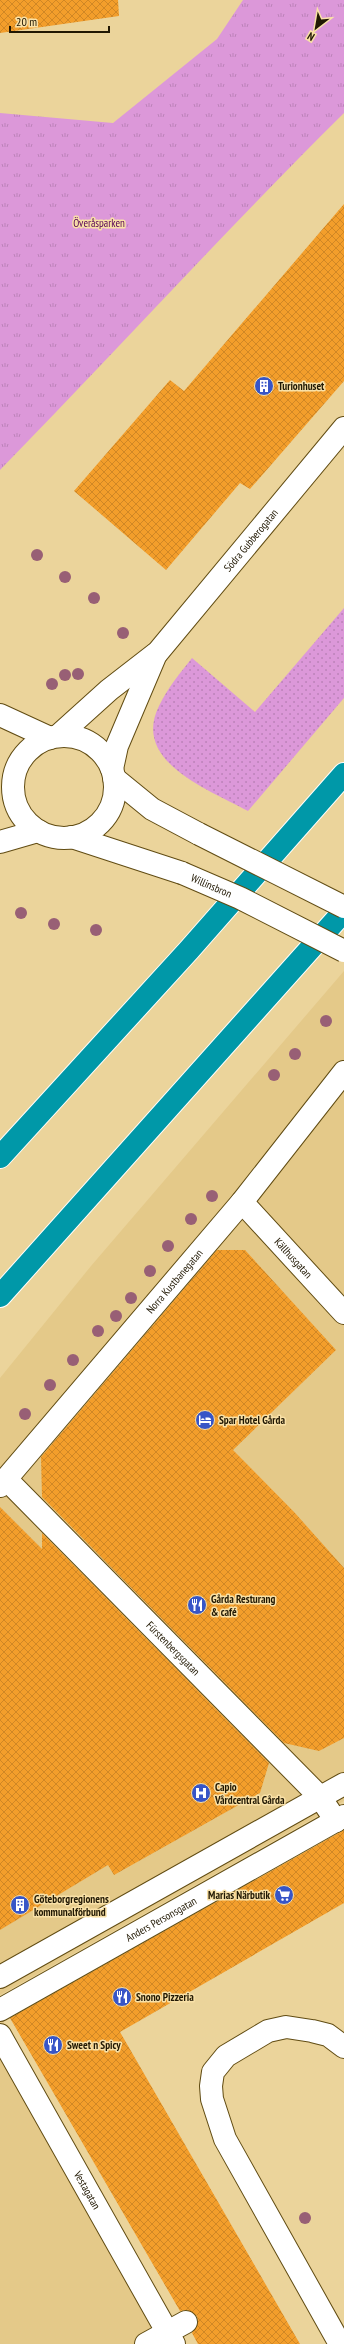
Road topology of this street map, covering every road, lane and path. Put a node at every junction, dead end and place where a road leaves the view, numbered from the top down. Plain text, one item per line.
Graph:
1 (344, 428) edge
2 (158, 652) junction
3 (0, 715) edge
4 (54, 737) junction
5 (344, 768) edge
6 (113, 774) junction
7 (344, 774) edge
8 (7, 787) edge
9 (319, 802) junction
10 (38, 831) junction
11 (72, 837) junction
12 (0, 842) edge
13 (344, 907) edge
14 (344, 911) edge
15 (344, 951) edge
16 (344, 1072) edge
17 (0, 1157) edge
18 (242, 1202) junction
19 (0, 1296) edge
20 (344, 1313) edge
21 (3, 1482) edge
22 (344, 1784) edge
23 (320, 1797) junction
24 (340, 1818) edge
25 (0, 1977) edge
26 (0, 2010) edge
27 (0, 2036) edge
28 (344, 2047) edge
29 (176, 2333) edge
30 (146, 2344) edge
31 (340, 2344) edge

1 - 2 street, Södra Gubberogatan
2 - 4 street, Södra Gubberogatan
2 - 6 street, Södra Gubberogatan
3 - 4 street
4 - 6 street
4 - 8 street
5 - 9 highway
6 - 11 street
6 - 13 street, bridge
7 - 9 highway
8 - 10 street
9 - 17 highway
10 - 11 street
10 - 12 street
11 - 15 street, Willinsbron, bridge
14 - 19 highway
16 - 18 street, Norra Kustbanegatan
18 - 20 street, Källhusgatan
18 - 21 street, Norra Kustbanegatan
21 - 23 street, Fürstenbergsgatan
22 - 23 street
23 - 24 street, Fürstenbergsgatan
23 - 25 street
24 - 26 street, Anders Personsgatan
27 - 29 street, Vestagatan
28 - 31 street
29 - 30 street

